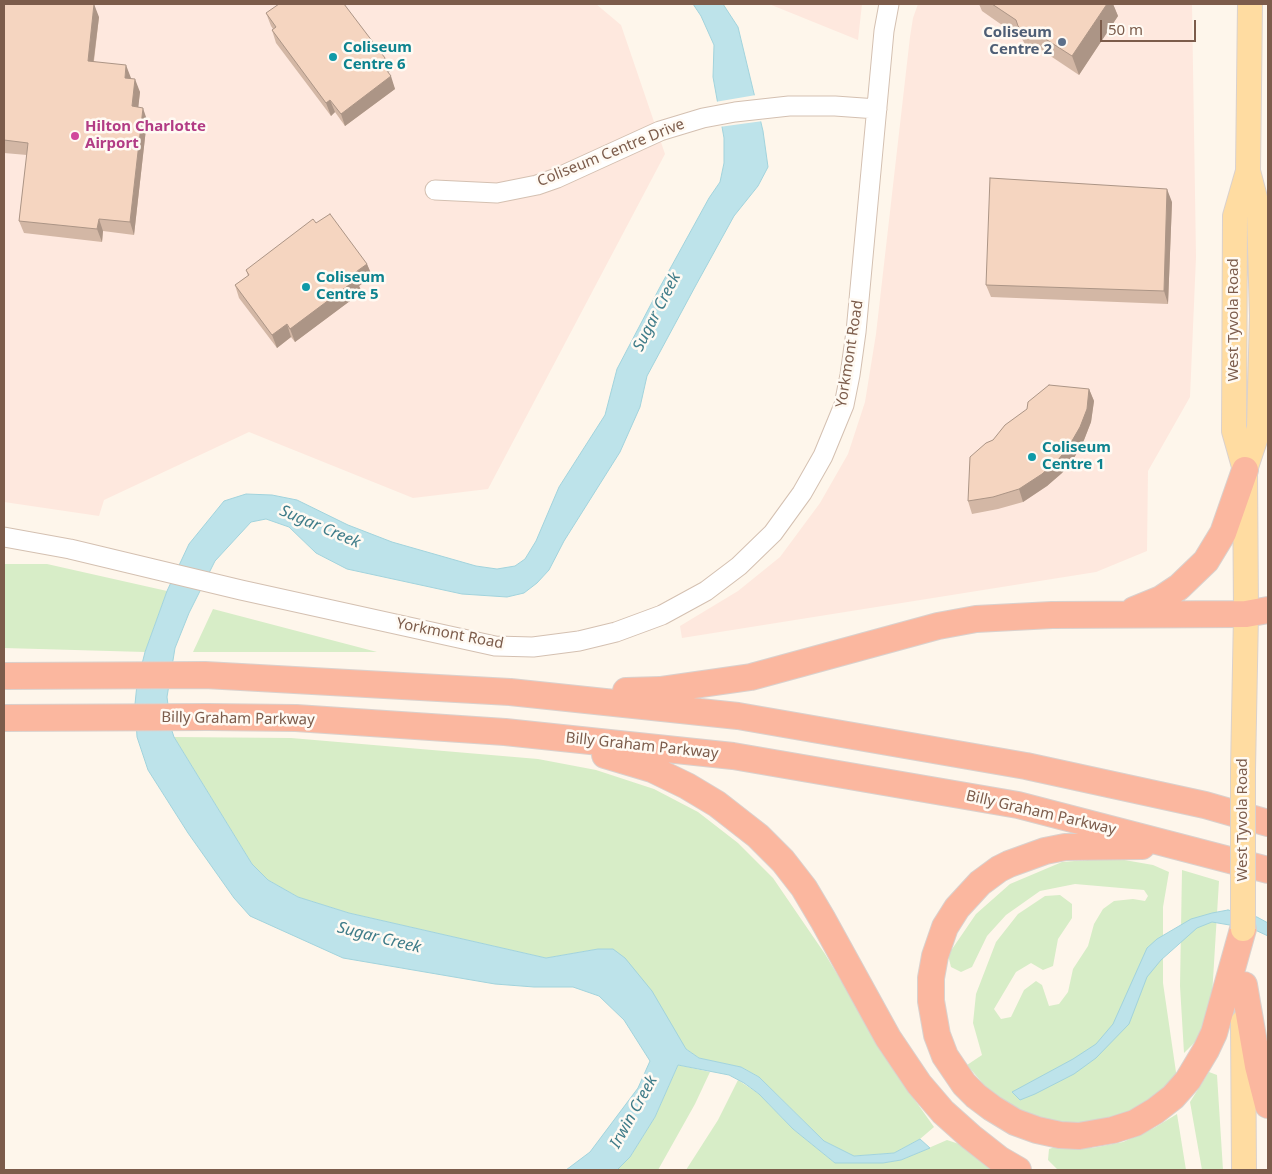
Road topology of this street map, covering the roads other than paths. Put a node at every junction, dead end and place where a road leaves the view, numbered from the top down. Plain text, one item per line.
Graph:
1 (889, 4) edge
2 (1250, 4) edge
3 (877, 109) junction
4 (1248, 171) junction
5 (435, 190) dead end
6 (1264, 264) edge
7 (1265, 314) edge
8 (1245, 470) junction
9 (4, 537) edge
10 (1257, 612) edge
11 (1119, 614) junction
12 (4, 676) edge
13 (510, 692) junction
14 (4, 718) edge
15 (504, 732) junction
16 (1268, 824) edge
17 (1181, 846) junction
18 (1268, 870) edge
19 (1242, 929) joint
20 (1236, 984) junction
21 (1268, 1105) edge
22 (1018, 1170) edge
23 (1244, 1170) edge

1 - 3 street, Yorkmont Road
2 - 4 main road, West Tyvola Road
3 - 5 street, Coliseum Centre Drive
3 - 9 street, Yorkmont Road
4 - 6 main road, West Tyvola Road
4 - 8 main road, West Tyvola Road
6 - 7 main road, West Tyvola Road
7 - 8 main road, West Tyvola Road
8 - 10 main road, West Tyvola Road
8 - 11 highway
10 - 11 highway
10 - 19 main road, West Tyvola Road, bridge
11 - 13 highway
12 - 13 highway
13 - 16 highway
14 - 15 highway, Billy Graham Parkway
15 - 17 highway, Billy Graham Parkway
15 - 22 highway
17 - 18 highway, Billy Graham Parkway
17 - 20 highway
19 - 20 highway
20 - 21 highway
20 - 23 main road

